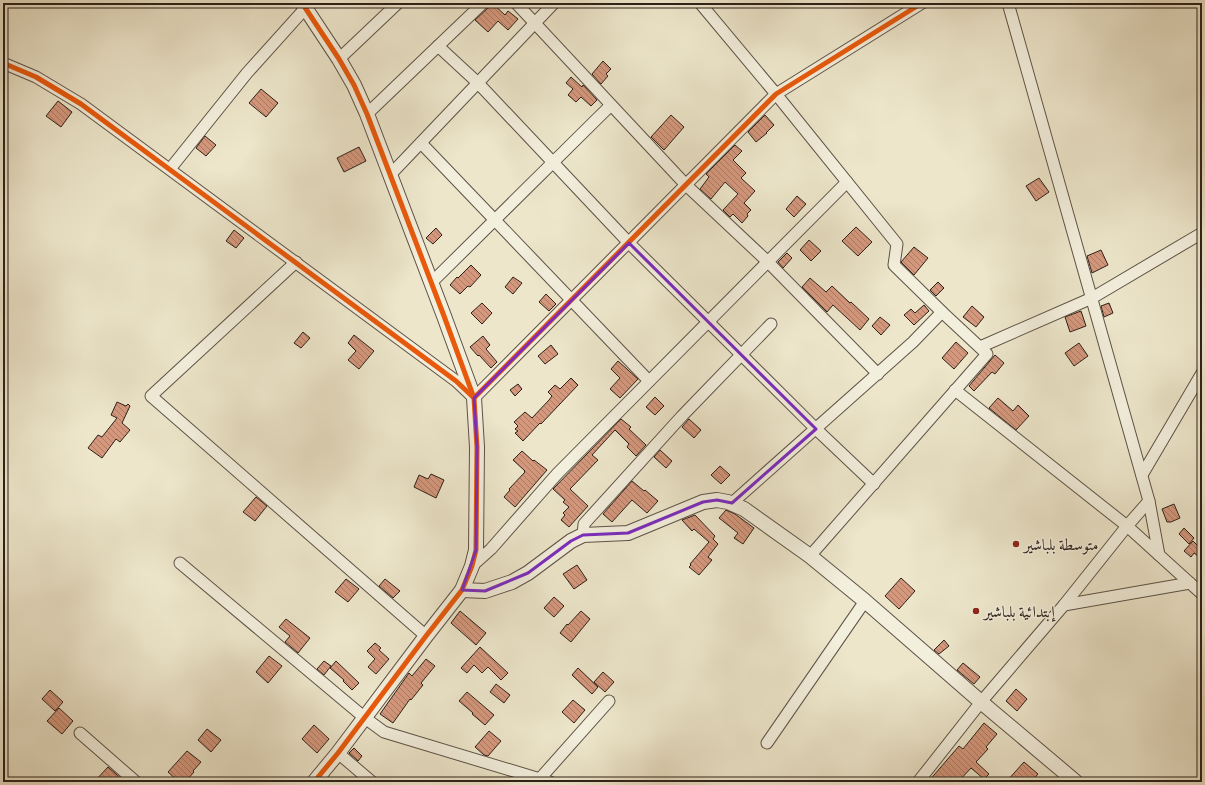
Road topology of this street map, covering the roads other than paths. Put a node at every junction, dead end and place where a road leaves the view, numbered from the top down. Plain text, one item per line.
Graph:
1 (398, 3) edge
2 (483, 3) edge
3 (516, 3) edge
4 (554, 3) edge
5 (700, 3) edge
6 (922, 3) edge
7 (1008, 3) edge
8 (306, 5) edge
9 (535, 23) junction
10 (438, 46) junction
11 (339, 60) junction
12 (3, 63) edge
13 (478, 83) junction
14 (776, 94) junction
15 (611, 105) junction
16 (367, 114) junction
17 (421, 143) junction
18 (553, 162) junction
19 (170, 169) junction
20 (390, 175) junction
21 (847, 182) junction
22 (686, 185) junction
23 (495, 220) junction
24 (1202, 233) edge
25 (629, 242) junction
26 (296, 262) junction
27 (768, 262) junction
28 (431, 283) junction
29 (1092, 298) junction
30 (571, 300) junction
31 (942, 312) junction
32 (709, 321) junction
33 (771, 324) dead end
34 (980, 348) junction
35 (741, 355) junction
36 (1202, 373) edge
37 (878, 374) junction
38 (649, 381) junction
39 (955, 390) junction
40 (474, 398) junction
41 (816, 429) junction
42 (1142, 475) junction
43 (874, 484) junction
44 (1149, 501) junction
45 (732, 504) junction
46 (1126, 526) junction
47 (583, 535) junction
48 (1159, 555) junction
49 (810, 556) junction
50 (180, 563) dead end
51 (472, 566) junction
52 (1190, 583) junction
53 (462, 590) junction
54 (1202, 594) edge
55 (865, 601) junction
56 (1064, 605) junction
57 (426, 636) junction
58 (609, 701) dead end
59 (981, 702) junction
60 (365, 718) junction
61 (80, 733) dead end
62 (766, 742) dead end
63 (338, 752) junction
64 (542, 781) edge
65 (136, 782) edge
66 (314, 782) edge
67 (372, 782) edge
68 (918, 782) edge
69 (1076, 782) edge

1 - 11 street
2 - 10 street
3 - 9 street
4 - 9 street
5 - 14 street
6 - 14 street
7 - 29 street
8 - 11 street
8 - 19 street
9 - 13 street
9 - 15 street
10 - 13 street
10 - 16 street
11 - 16 street
12 - 19 street
13 - 17 street
13 - 18 street
14 - 21 street
14 - 22 street
15 - 18 street
15 - 22 street
16 - 20 street
17 - 20 street
17 - 23 street
18 - 23 street
18 - 25 street
19 - 26 street
20 - 28 street
21 - 27 street
21 - 31 street
22 - 25 street
22 - 27 street
23 - 28 street
23 - 30 street
24 - 29 street
25 - 30 street
25 - 32 street
26 - 40 street
26 - 57 street
27 - 32 street
27 - 37 street
28 - 40 street
29 - 34 street
29 - 42 street
30 - 38 street
30 - 40 street
31 - 34 street
31 - 37 street
32 - 35 street
32 - 38 street
33 - 35 street
34 - 39 street
35 - 41 street
35 - 47 street
36 - 42 street
37 - 41 street
38 - 51 street
39 - 43 street
39 - 46 street
40 - 51 street
41 - 43 street
41 - 45 street
42 - 44 street
43 - 49 street
44 - 46 street
44 - 48 street
45 - 47 street
45 - 49 street
46 - 48 street
46 - 56 street
47 - 53 street
48 - 52 street
49 - 55 street
50 - 60 street
51 - 53 street
52 - 54 street
52 - 56 street
53 - 57 street
55 - 59 street
55 - 62 street
56 - 59 street
57 - 60 street
58 - 64 street
59 - 68 street
59 - 69 street
60 - 63 street
60 - 64 street
61 - 65 street
63 - 66 street
63 - 67 street

